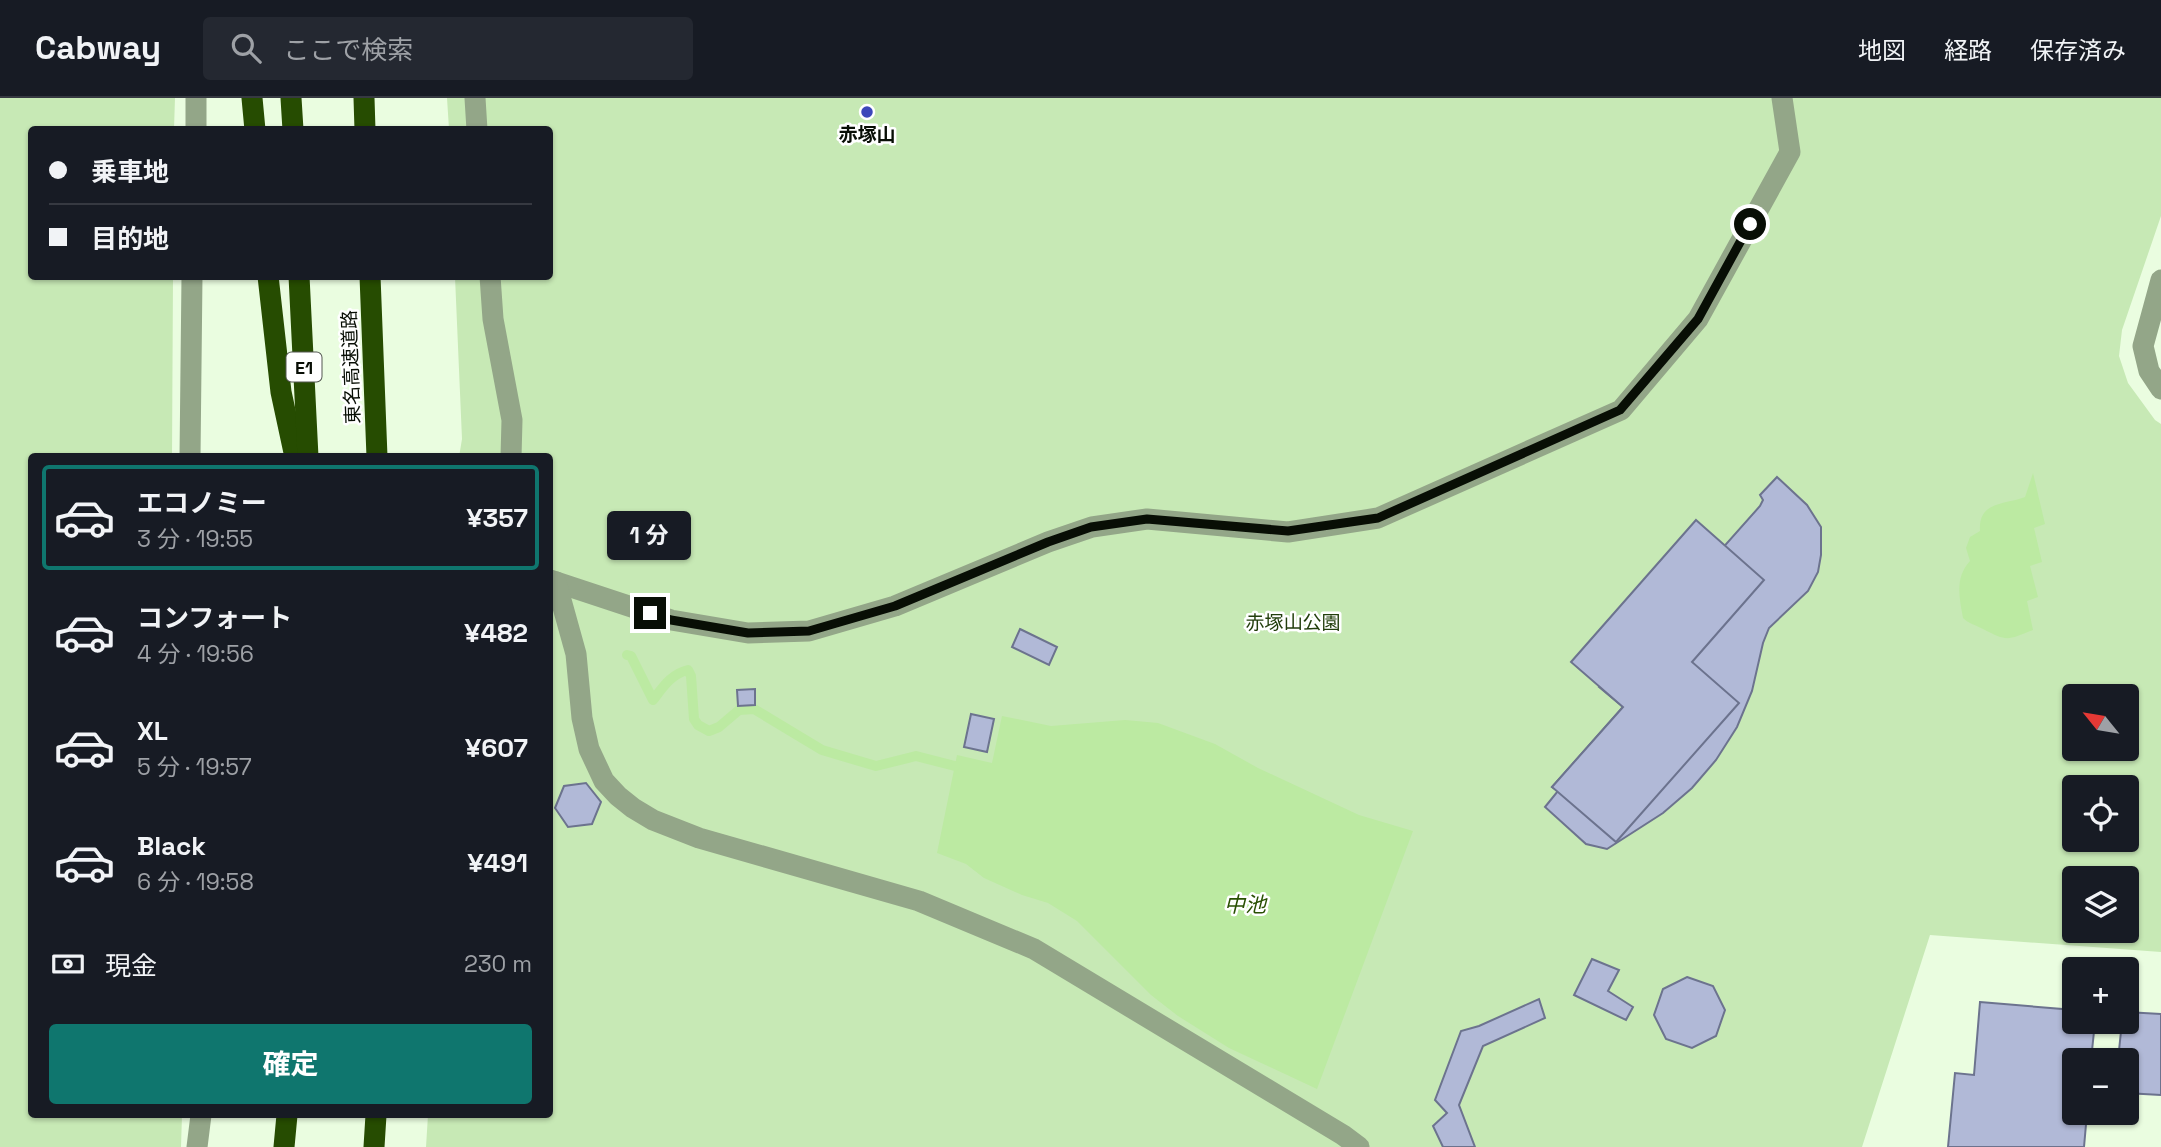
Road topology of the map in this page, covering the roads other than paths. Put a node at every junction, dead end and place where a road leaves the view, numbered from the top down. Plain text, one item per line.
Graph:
1 (196, 98) edge
2 (253, 98) edge
3 (291, 98) edge
4 (364, 98) edge
5 (475, 98) edge
6 (1782, 98) edge
7 (195, 126) edge
8 (255, 126) edge
9 (293, 126) edge
10 (365, 126) edge
11 (477, 126) edge
12 (2161, 279) edge
13 (192, 280) edge
14 (268, 280) edge
15 (299, 280) edge
16 (370, 280) edge
17 (490, 280) edge
18 (2161, 389) edge
19 (190, 453) edge
20 (294, 453) edge
21 (308, 453) edge
22 (377, 453) edge
23 (511, 453) edge
24 (553, 581) edge
25 (201, 1118) edge
26 (287, 1118) edge
27 (376, 1118) edge
28 (197, 1147) edge
29 (284, 1147) edge
30 (374, 1147) edge
31 (1359, 1147) edge

1 - 7 street
2 - 8 highway
3 - 9 highway
4 - 10 highway
5 - 11 street
6 - 24 street
12 - 18 street
13 - 19 street
14 - 20 highway
15 - 21 highway, E1
16 - 22 highway, 東名高速道路
17 - 23 street
24 - 31 street
25 - 28 street
26 - 29 highway
27 - 30 highway

